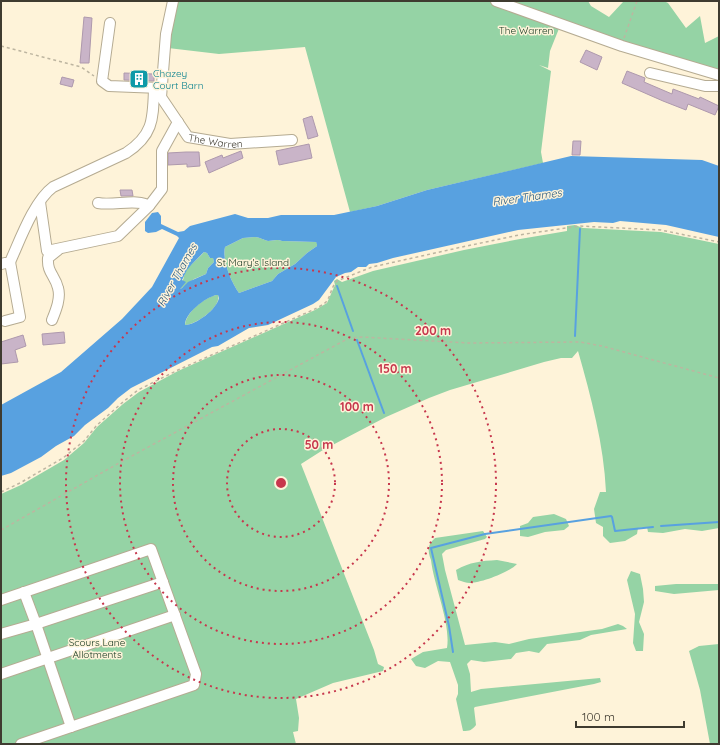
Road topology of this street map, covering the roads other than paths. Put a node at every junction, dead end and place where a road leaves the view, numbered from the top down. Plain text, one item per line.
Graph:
1 (173, 1) edge
2 (496, 1) edge
3 (110, 23) dead end
4 (650, 73) dead end
5 (719, 75) edge
6 (719, 86) edge
7 (158, 88) junction
8 (178, 122) junction
9 (292, 140) dead end
10 (40, 202) junction
11 (98, 203) dead end
12 (149, 206) junction
13 (59, 248) junction
14 (5, 263) edge
15 (52, 320) dead end
16 (5, 321) dead end
17 (163, 582) junction
18 (24, 592) junction
19 (1, 600) edge
20 (175, 615) junction
21 (36, 624) junction
22 (1, 634) edge
23 (48, 658) junction
24 (1, 674) edge
25 (71, 727) junction
26 (21, 744) edge

1 - 7 street, The Warren
2 - 5 street
3 - 7 street
4 - 6 street
7 - 8 street, The Warren
7 - 10 street
8 - 9 street, The Warren
8 - 12 street
10 - 13 street
10 - 14 street
11 - 12 street
12 - 13 street
13 - 15 street
14 - 16 street
17 - 18 street
17 - 20 street
17 - 21 street
18 - 19 street
18 - 21 street
20 - 23 street
20 - 25 street
21 - 22 street
21 - 23 street
23 - 24 street
23 - 25 street
25 - 26 street

